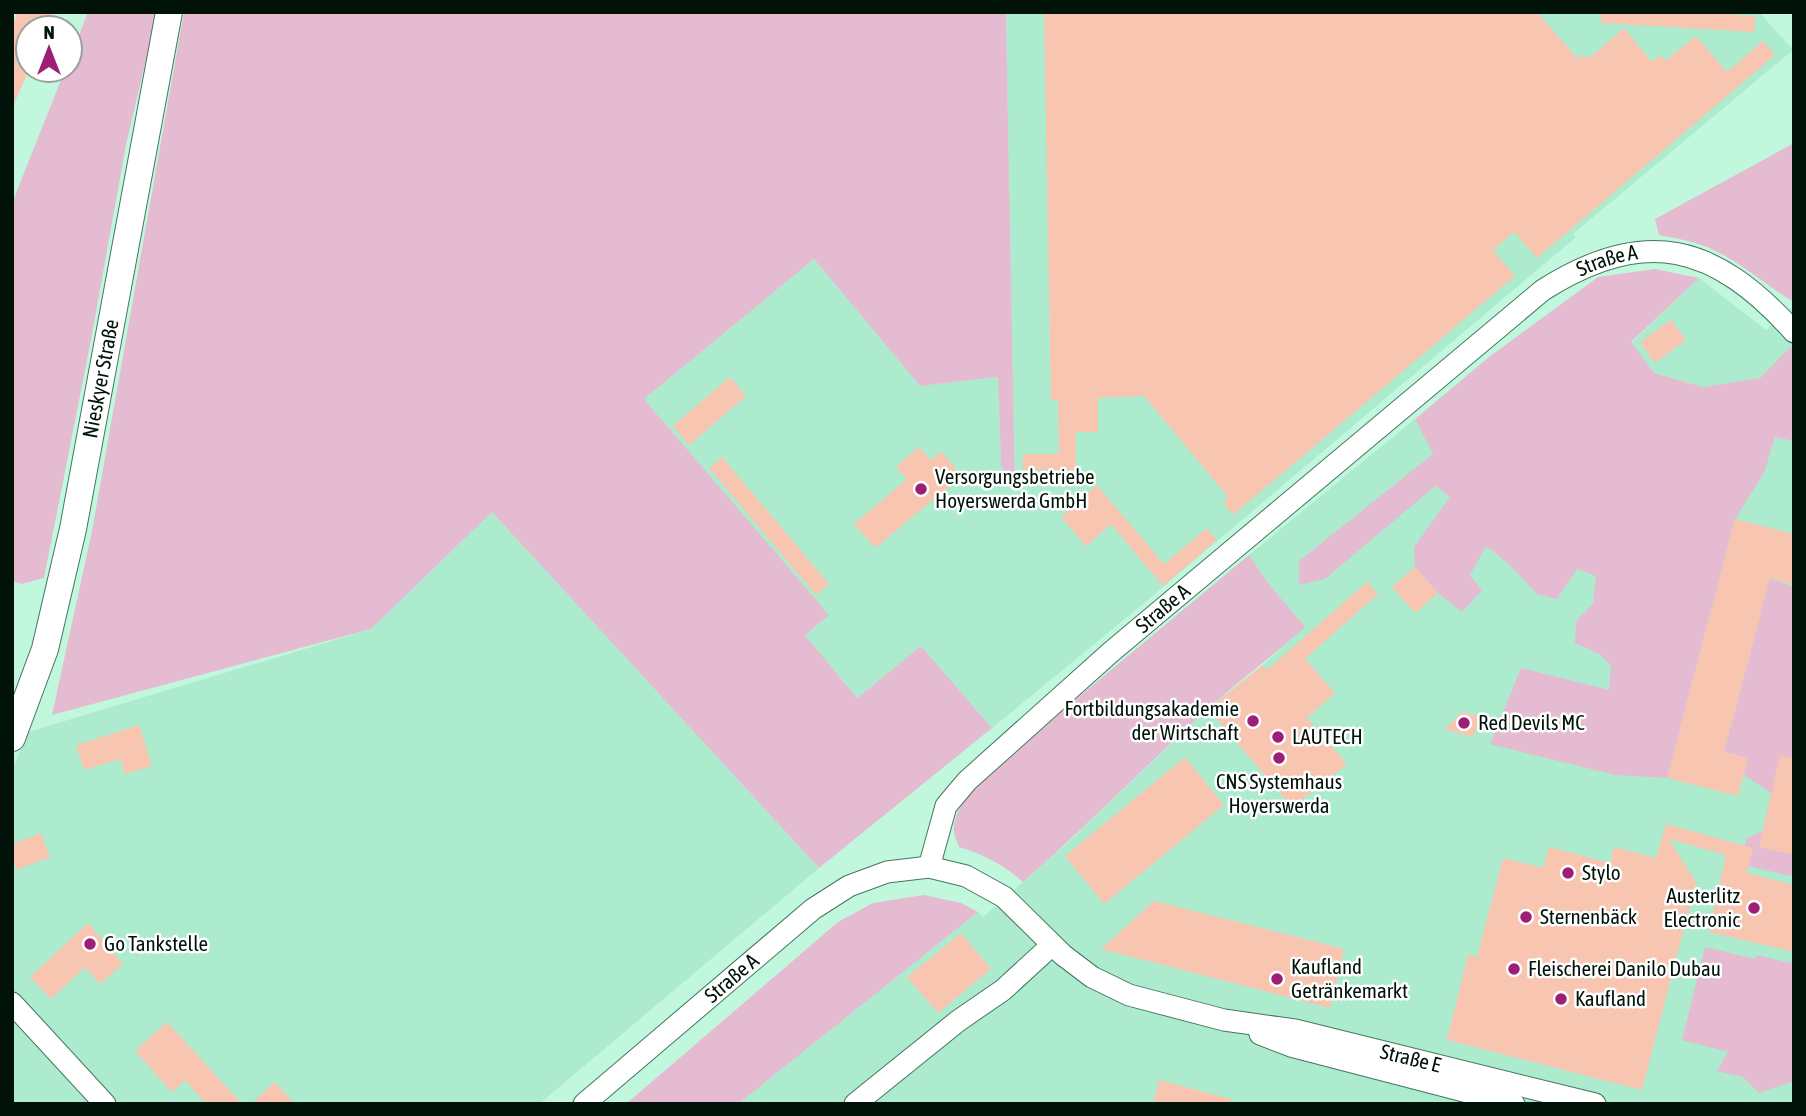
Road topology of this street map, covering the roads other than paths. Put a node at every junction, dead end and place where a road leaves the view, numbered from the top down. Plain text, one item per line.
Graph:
1 (169, 12) edge
2 (1794, 332) edge
3 (12, 738) edge
4 (929, 867) junction
5 (1052, 945) junction
6 (12, 1003) edge
7 (1224, 1020) junction
8 (104, 1104) edge
9 (583, 1104) edge
10 (855, 1104) edge
11 (1514, 1104) edge
12 (1595, 1104) edge

1 - 3 main road, Nieskyer Straße
2 - 4 street, Straße A
4 - 5 street, Straße E
4 - 9 street, Straße A
5 - 7 street, Straße E
5 - 10 street
6 - 8 street
7 - 11 street, Straße E
7 - 12 street, Straße E

